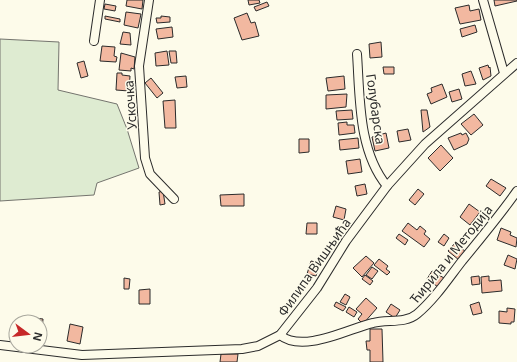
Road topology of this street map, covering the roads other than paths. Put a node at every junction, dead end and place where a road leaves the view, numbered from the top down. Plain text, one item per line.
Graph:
1 (100, 0) edge
2 (149, 0) edge
3 (484, 0) edge
4 (94, 41) dead end
5 (357, 54) dead end
6 (517, 63) edge
7 (504, 73) junction
8 (387, 186) junction
9 (517, 191) edge
10 (174, 199) dead end
11 (280, 335) junction
12 (0, 345) edge

1 - 4 street
2 - 10 street, Ускочка
3 - 7 street
5 - 8 street, Голубарска
6 - 7 street, Филипа Вишњића
7 - 8 street, Филипа Вишњића
8 - 11 street, Филипа Вишњића
9 - 11 street, Ћирила и Методија
11 - 12 street, Филипа Вишњића

